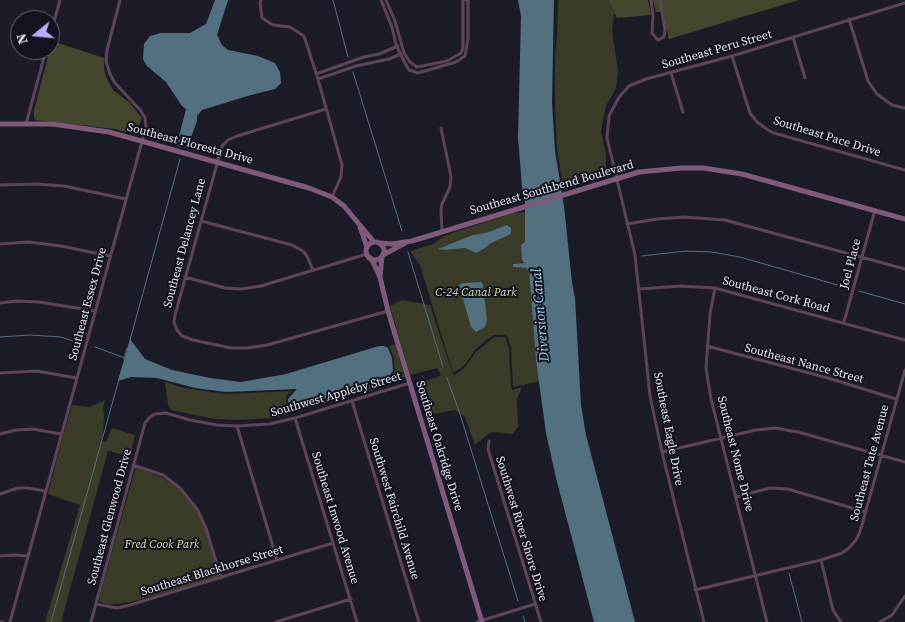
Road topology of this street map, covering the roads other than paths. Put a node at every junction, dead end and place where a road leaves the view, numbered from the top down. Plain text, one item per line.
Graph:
1 (120, 0) edge
2 (261, 0) edge
3 (463, 0) edge
4 (468, 0) edge
5 (650, 0) edge
6 (660, 0) edge
7 (384, 1) edge
8 (905, 2) edge
9 (662, 14) junction
10 (654, 15) junction
11 (849, 20) junction
12 (793, 37) junction
13 (402, 45) junction
14 (397, 46) junction
15 (465, 50) junction
16 (403, 54) junction
17 (732, 56) junction
18 (43, 60) edge
19 (336, 67) junction
20 (338, 72) junction
21 (671, 73) junction
22 (316, 74) junction
23 (805, 78) dead end
24 (318, 79) junction
25 (905, 108) edge
26 (326, 109) junction
27 (684, 112) dead end
28 (0, 124) edge
29 (26, 124) junction
30 (441, 128) dead end
31 (142, 141) junction
32 (217, 162) junction
33 (905, 170) edge
34 (616, 178) junction
35 (0, 185) edge
36 (332, 196) junction
37 (126, 199) junction
38 (875, 210) junction
39 (905, 219) edge
40 (201, 221) junction
41 (359, 224) junction
42 (628, 224) junction
43 (442, 231) junction
44 (410, 241) junction
45 (377, 243) junction
46 (0, 244) edge
47 (367, 247) junction
48 (383, 255) junction
49 (110, 256) junction
50 (369, 256) junction
51 (862, 256) junction
52 (905, 268) edge
53 (314, 270) junction
54 (185, 277) junction
55 (380, 277) junction
56 (715, 288) junction
57 (639, 289) junction
58 (0, 303) edge
59 (95, 311) junction
60 (388, 311) junction
61 (844, 322) junction
62 (905, 340) edge
63 (707, 346) junction
64 (905, 370) edge
65 (0, 373) edge
66 (77, 378) junction
67 (410, 383) junction
68 (896, 399) junction
69 (352, 401) junction
70 (150, 417) joint
71 (296, 418) junction
72 (236, 426) junction
73 (0, 434) edge
74 (61, 434) junction
75 (722, 440) junction
76 (489, 441) dead end
77 (662, 452) junction
78 (881, 454) junction
79 (905, 462) edge
80 (133, 465) junction
81 (45, 491) junction
82 (0, 494) edge
83 (736, 496) junction
84 (865, 512) junction
85 (333, 543) junction
86 (0, 556) edge
87 (28, 556) junction
88 (277, 560) junction
89 (821, 560) junction
90 (755, 575) junction
91 (221, 578) junction
92 (696, 590) junction
93 (905, 596) edge
94 (350, 599) junction
95 (96, 604) junction
96 (535, 604) junction
97 (10, 622) edge
98 (91, 622) edge
99 (276, 622) edge
100 (357, 622) edge
101 (419, 622) edge
102 (480, 622) edge
103 (540, 622) edge
104 (704, 622) edge
105 (767, 622) edge
106 (840, 622) edge
107 (880, 622) edge

1 - 31 street, Southeast Essex Drive
2 - 22 street
3 - 4 street
3 - 15 street
4 - 15 street
5 - 10 street
6 - 9 street
7 - 13 street
7 - 14 street
8 - 11 street, Southeast Peru Street
9 - 10 street
9 - 10 street
11 - 12 street, Southeast Peru Street
11 - 25 street
12 - 17 street, Southeast Peru Street
12 - 23 street
13 - 14 street
13 - 16 street
14 - 16 street
14 - 19 street
15 - 16 street
16 - 20 street
17 - 21 street, Southeast Peru Street
17 - 33 street, Southeast Pace Drive
18 - 29 street
19 - 20 street
19 - 22 street
20 - 24 street
21 - 27 street
21 - 34 street, Southeast Peru Street
22 - 24 street
24 - 26 street
26 - 32 street, Southeast Delancey Lane
26 - 36 street
28 - 29 street, Southeast Floresta Drive
29 - 31 street, Southeast Floresta Drive
30 - 43 street
31 - 32 street, Southeast Floresta Drive
31 - 37 street, Southeast Essex Drive
32 - 36 street, Southeast Floresta Drive
32 - 40 street, Southeast Delancey Lane
34 - 38 street, Southeast Southbend Boulevard
34 - 42 street, Southeast Eagle Drive
34 - 43 street, Southeast Southbend Boulevard
35 - 37 street
36 - 41 street, Southeast Floresta Drive
37 - 49 street, Southeast Essex Drive
38 - 39 street, Southeast Southbend Boulevard
38 - 51 street, Joel Place
40 - 53 street
40 - 54 street, Southeast Delancey Lane
41 - 45 street, Southeast Floresta Drive
41 - 47 street, Southeast Floresta Drive
42 - 51 street
42 - 57 street, Southeast Eagle Drive
43 - 44 street, Southeast Southbend Boulevard
44 - 45 street, Southeast Southbend Boulevard
44 - 48 street, Southeast Southbend Boulevard
45 - 47 street
45 - 48 street
46 - 49 street
47 - 50 street
48 - 50 street
48 - 55 street, Southeast Oakridge Drive
49 - 59 street, Southeast Essex Drive
50 - 53 street
50 - 55 street, Southeast Oakridge Drive
51 - 52 street
51 - 61 street, Joel Place
53 - 54 street
54 - 60 street, Southeast Delancey Lane
55 - 60 street, Southeast Oakridge Drive
56 - 57 street, Southeast Cork Road
56 - 61 street, Southeast Cork Road
56 - 63 street, Southeast Nome Drive
57 - 77 street, Southeast Eagle Drive
58 - 59 street
59 - 66 street, Southeast Essex Drive
60 - 67 street, Southeast Oakridge Drive
61 - 62 street, Southeast Cork Road
63 - 68 street, Southeast Nance Street
63 - 75 street, Southeast Nome Drive
64 - 68 street, Southeast Tate Avenue
65 - 66 street
66 - 74 street, Southeast Essex Drive
67 - 69 street, Southwest Appleby Street
67 - 102 street, Southeast Oakridge Drive
68 - 78 street, Southeast Tate Avenue
69 - 71 street, Southwest Appleby Street
69 - 101 street, Southwest Fairchild Avenue
70 - 72 street, Southwest Appleby Street
70 - 80 street, Southeast Glenwood Drive
71 - 72 street, Southwest Appleby Street
71 - 85 street, Southeast Inwood Avenue
72 - 88 street
73 - 74 street
74 - 81 street, Southeast Essex Drive
75 - 77 street
75 - 78 street
75 - 83 street, Southeast Nome Drive
76 - 96 street, Southwest River Shore Drive
77 - 92 street, Southeast Eagle Drive
78 - 79 street
78 - 84 street, Southeast Tate Avenue
80 - 91 street
80 - 95 street, Southeast Glenwood Drive
81 - 82 street
81 - 87 street, Southeast Essex Drive
83 - 84 street
83 - 90 street, Southeast Nome Drive
84 - 89 street, Southeast Tate Avenue
85 - 88 street, Southeast Blackhorse Street
85 - 94 street, Southeast Inwood Avenue
86 - 87 street
87 - 97 street, Southeast Essex Drive
88 - 91 street, Southeast Blackhorse Street
89 - 90 street, Southeast Tate Avenue
89 - 106 street
90 - 92 street, Southeast Tate Avenue
90 - 105 street, Southeast Nome Drive
91 - 95 street, Southeast Blackhorse Street
92 - 104 street, Southeast Eagle Drive
93 - 107 street
94 - 99 street
94 - 100 street, Southeast Inwood Avenue
95 - 98 street, Southeast Glenwood Drive
96 - 102 street
96 - 103 street, Southwest River Shore Drive

